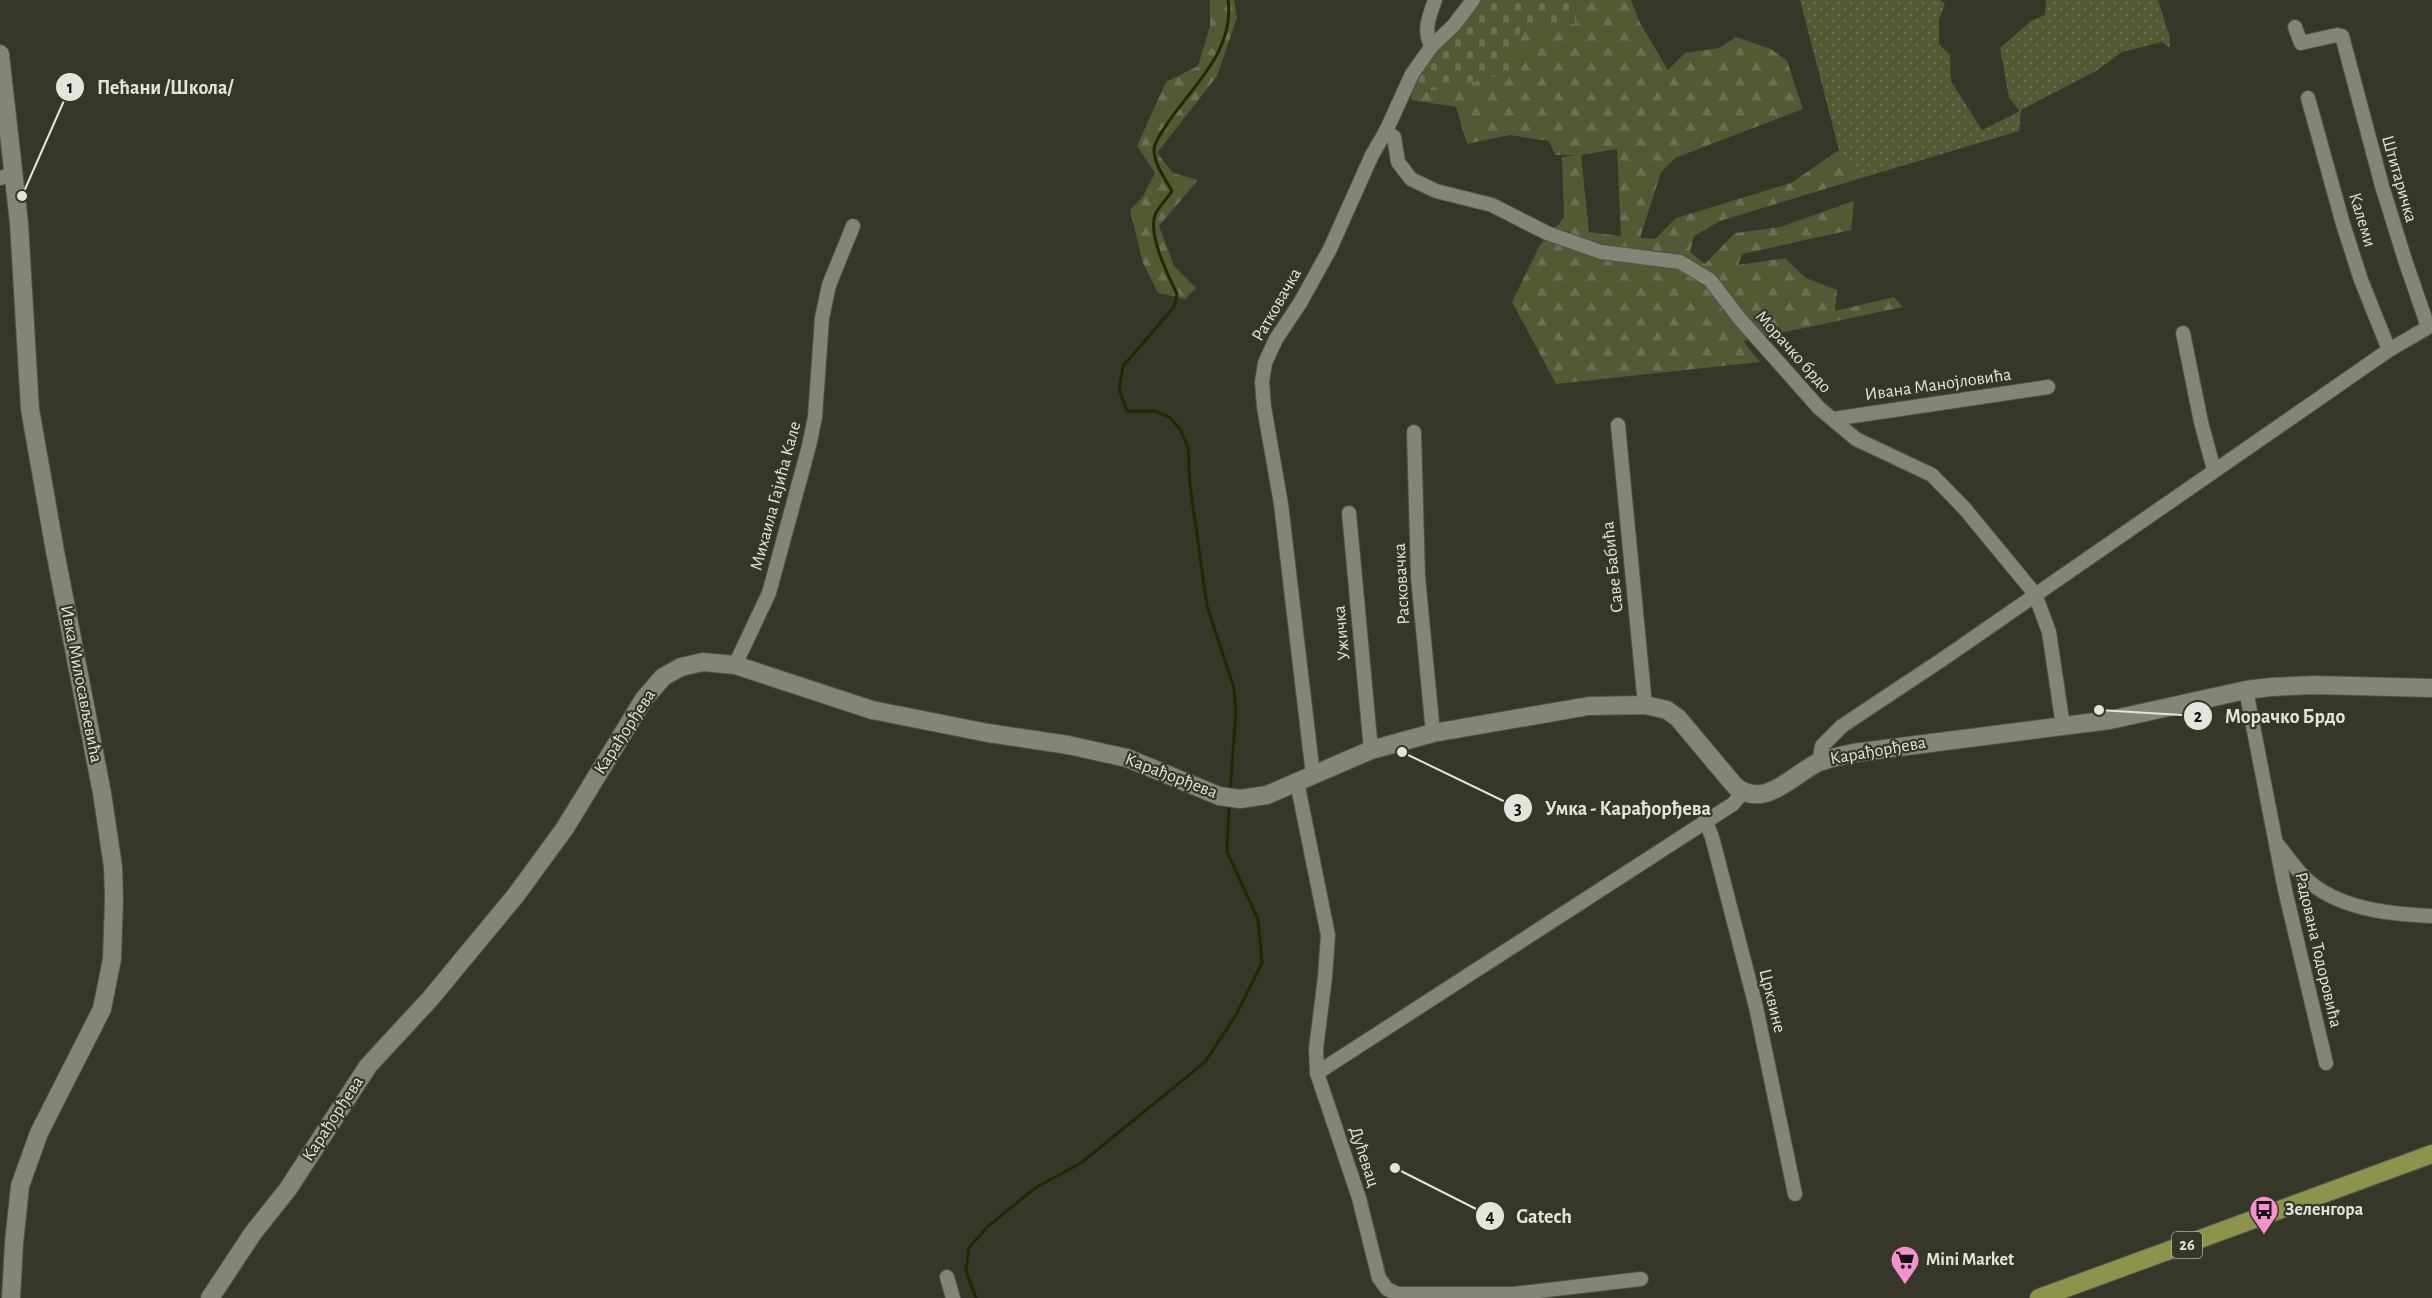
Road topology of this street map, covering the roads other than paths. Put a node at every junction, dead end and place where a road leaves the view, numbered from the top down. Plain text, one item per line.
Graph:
1 (1435, 0) edge
2 (1473, 0) edge
3 (2295, 27) dead end
4 (1432, 46) junction
5 (0, 54) edge
6 (2308, 98) dead end
7 (1386, 131) junction
8 (6, 176) edge
9 (853, 226) dead end
10 (2430, 326) edge
11 (2182, 333) dead end
12 (2389, 350) junction
13 (2048, 387) dead end
14 (1833, 419) junction
15 (1618, 425) dead end
16 (1414, 432) dead end
17 (2214, 470) junction
18 (1349, 513) dead end
19 (2035, 594) junction
20 (735, 665) junction
21 (2432, 688) edge
22 (2246, 690) junction
23 (1645, 705) junction
24 (2063, 726) junction
25 (1433, 733) junction
26 (1371, 750) junction
27 (1819, 763) junction
28 (1305, 778) junction
29 (1743, 792) junction
30 (1705, 820) junction
31 (2277, 844) junction
32 (2432, 916) edge
33 (2326, 1063) dead end
34 (1317, 1073) junction
35 (2432, 1154) edge
36 (1795, 1194) dead end
37 (946, 1277) dead end
38 (1641, 1279) dead end
39 (1514, 1296) edge
40 (11, 1298) edge
41 (210, 1298) edge
42 (953, 1298) edge
43 (2039, 1298) edge

1 - 4 street
2 - 4 street, Ратковачка
3 - 10 street, Штитаричка
4 - 7 street, Ратковачка
5 - 8 street, Ивка Милосављевића
6 - 12 street, Калеми
7 - 14 street, Морачко брдо
7 - 28 street, Ратковачка
8 - 40 street, Ивка Милосављевића
9 - 20 street, Михаила Гајића Кале
10 - 12 street
11 - 17 street
12 - 17 street
13 - 14 street, Ивана Манојловића
14 - 19 street, Морачко брдо
15 - 23 street, Саве Бабића
16 - 25 street, Расковачка
17 - 19 street
18 - 26 street, Ужичка
19 - 24 street, Морачко брдо
19 - 27 street
20 - 28 street, Карађорђева
20 - 41 street, Карађорђева
21 - 22 street, Карађорђева
22 - 24 street, Карађорђева
22 - 31 street, Радована Тодоровића
23 - 25 street, Карађорђева
23 - 29 street, Карађорђева
24 - 27 street, Карађорђева
25 - 26 street, Карађорђева
26 - 28 street, Карађорђева
27 - 29 street, Карађорђева
28 - 34 street, Дућевац
29 - 30 street
30 - 34 street
30 - 36 street, Црквине
31 - 32 street, Радована Тодоровића
31 - 33 street, Радована Тодоровића
34 - 39 street, Дућевац
35 - 43 main road, 26
37 - 42 street
38 - 39 street, Дућевац

